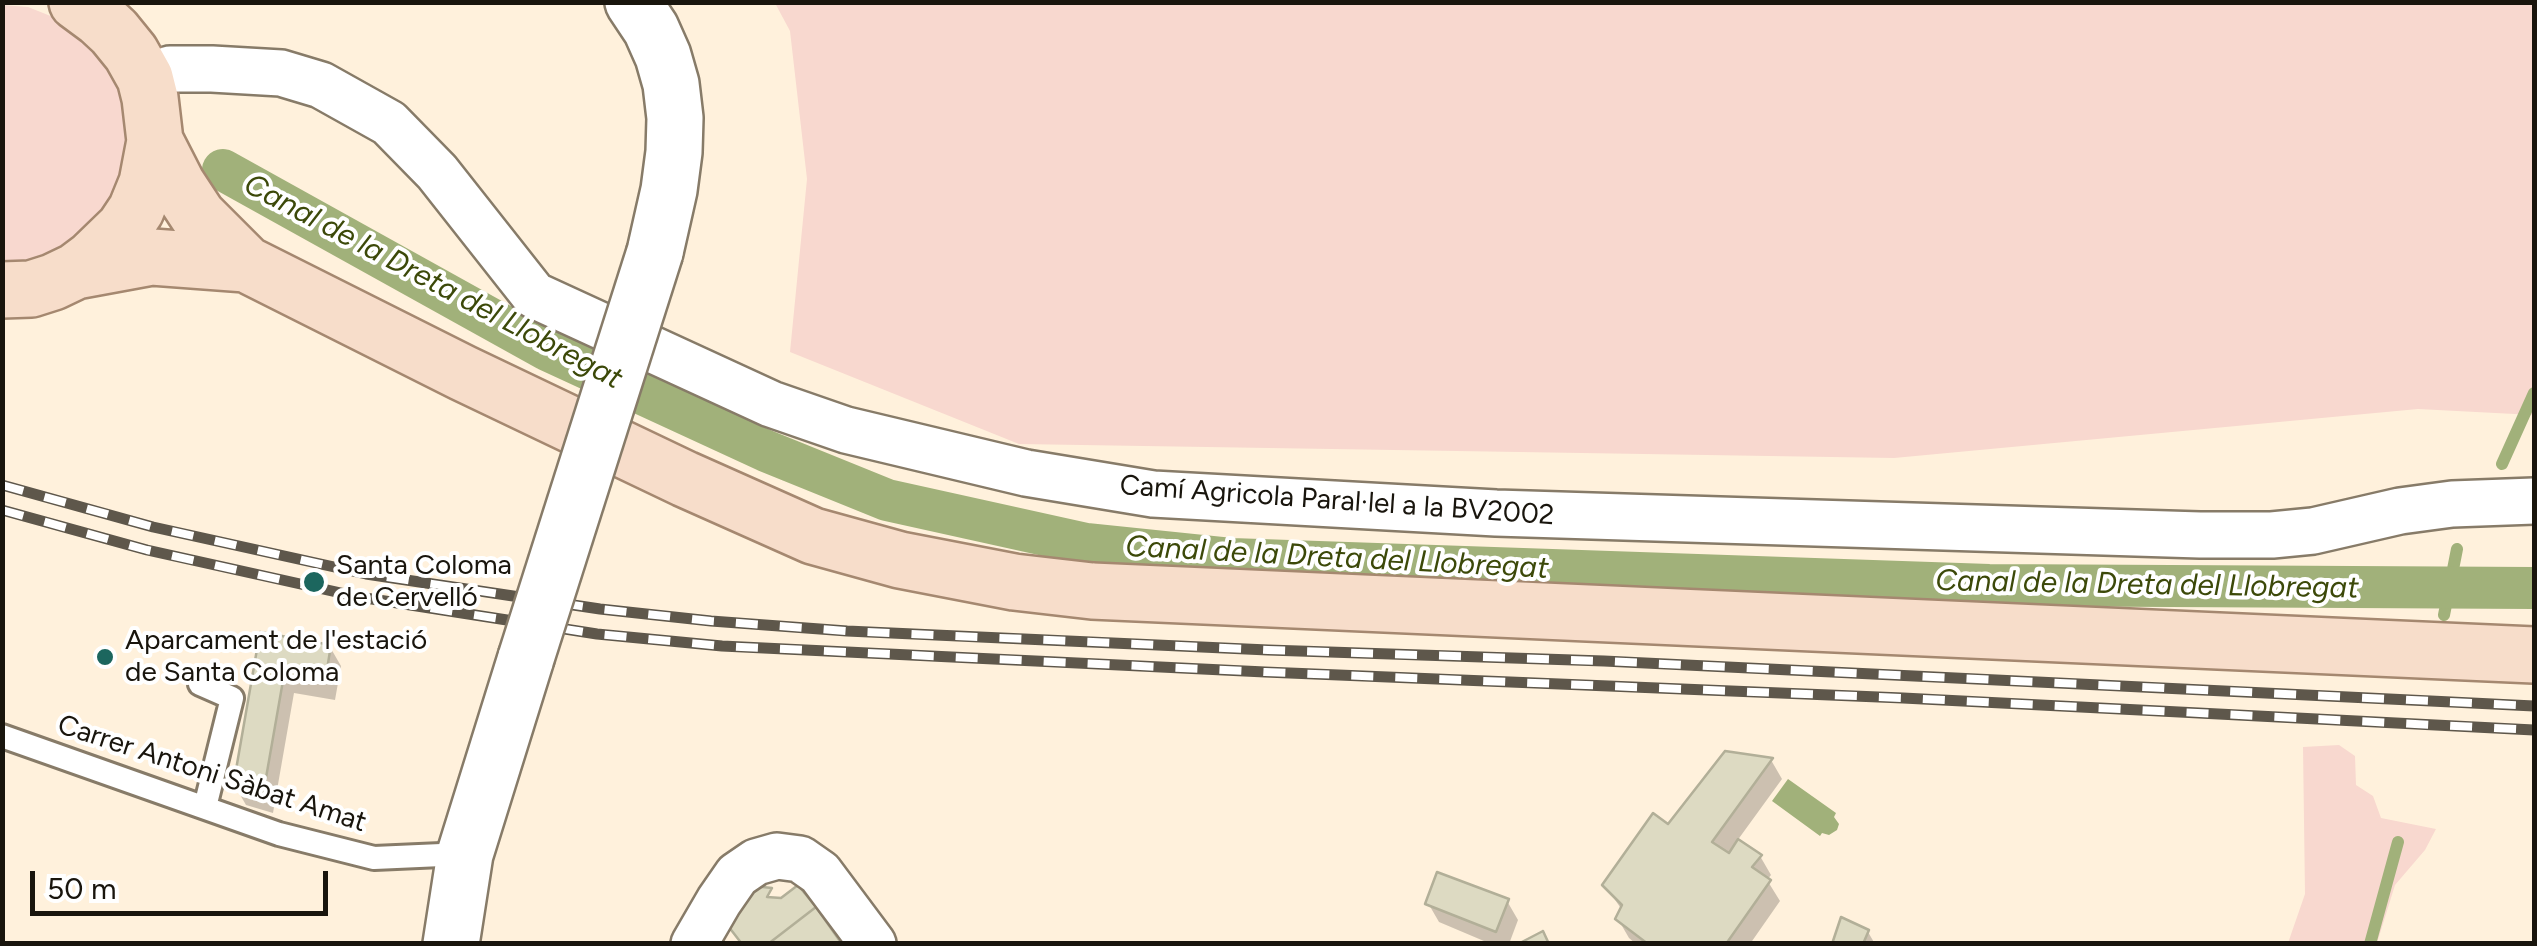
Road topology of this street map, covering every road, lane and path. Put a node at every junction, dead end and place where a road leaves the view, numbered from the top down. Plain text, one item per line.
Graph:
1 (77, 2) edge
2 (633, 2) edge
3 (134, 45) edge
4 (155, 141) junction
5 (246, 264) junction
6 (76, 271) junction
7 (2, 290) edge
8 (2534, 500) edge
9 (2534, 655) edge
10 (200, 684) dead end
11 (2, 736) edge
12 (206, 807) junction
13 (465, 854) junction
14 (451, 944) edge
15 (694, 944) edge
16 (873, 944) edge

1 - 3 main road
2 - 13 street, bridge
3 - 4 main road
3 - 8 street, Camí Agricola Paral·lel a la BV2002
4 - 5 main road
4 - 6 main road
5 - 6 main road
5 - 9 main road
6 - 7 main road
10 - 12 lane
11 - 12 lane, Carrer Antoni Sàbat Amat
12 - 13 lane, Carrer Antoni Sàbat Amat
13 - 14 street
15 - 16 street

